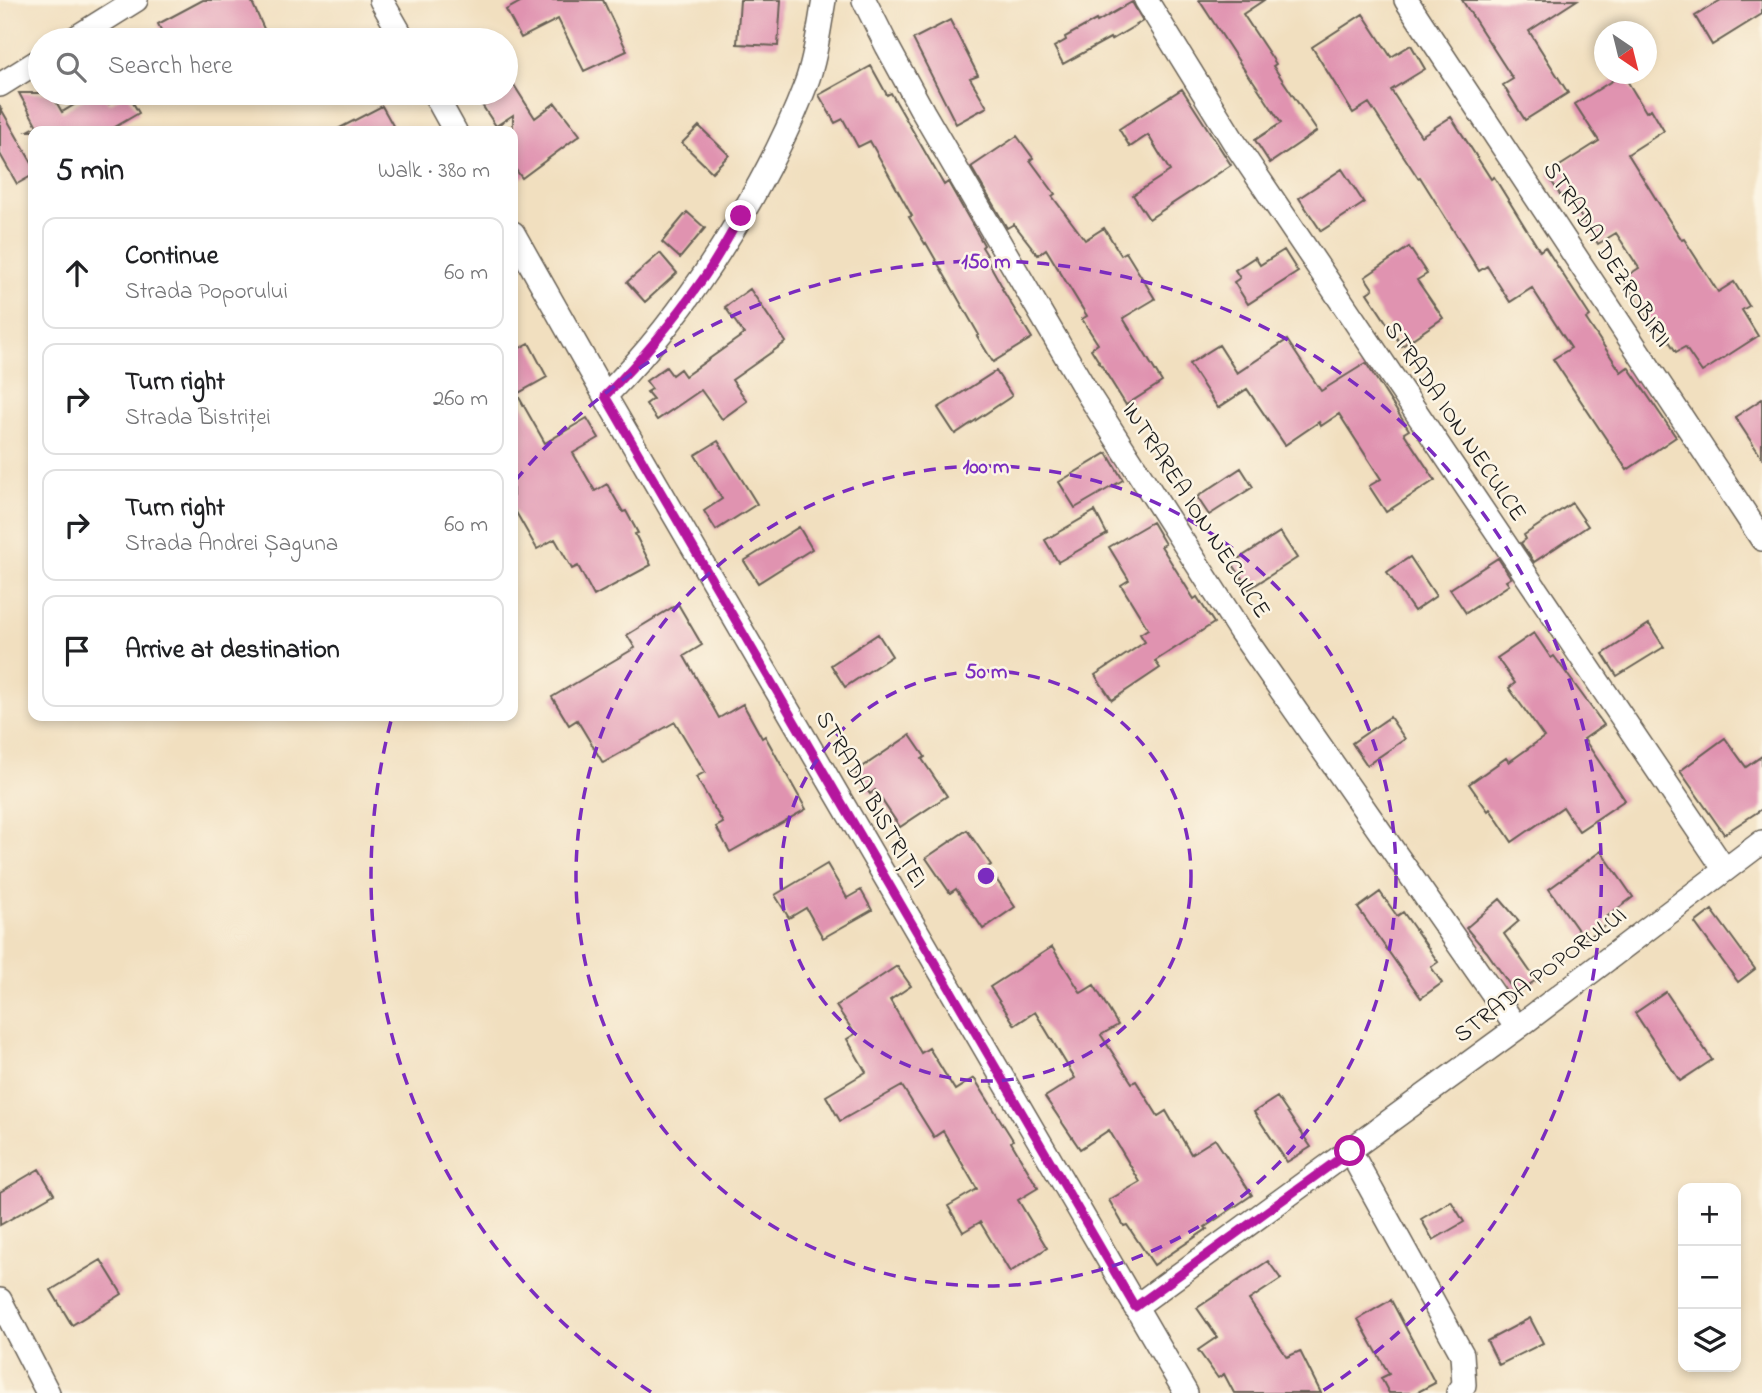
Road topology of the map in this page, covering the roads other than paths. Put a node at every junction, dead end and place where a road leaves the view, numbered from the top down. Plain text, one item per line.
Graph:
1 (136, 0) edge
2 (382, 0) edge
3 (824, 0) edge
4 (864, 0) edge
5 (1146, 0) edge
6 (1406, 0) edge
7 (91, 28) edge
8 (397, 28) edge
9 (28, 68) edge
10 (0, 85) edge
11 (441, 105) edge
12 (453, 126) edge
13 (518, 242) edge
14 (605, 396) junction
15 (1762, 539) edge
16 (1762, 842) edge
17 (1725, 870) junction
18 (1517, 1028) junction
19 (1350, 1151) junction
20 (0, 1300) edge
21 (1135, 1307) junction
22 (47, 1393) edge
23 (1186, 1393) edge
24 (1458, 1393) edge

1 - 7 street
2 - 8 street
3 - 14 street
4 - 18 street, INTRAREA ION NECULCE
5 - 17 street, STRADA ION NECULCE
6 - 15 street, STRADA DEZROBIRII
9 - 10 street
11 - 12 street
13 - 14 street, STRADA BISTRIȚEI
14 - 21 street, STRADA BISTRIȚEI
16 - 17 street, STRADA POPORULUI
17 - 18 street, STRADA POPORULUI
18 - 19 street, STRADA POPORULUI
19 - 21 street, STRADA POPORULUI
19 - 24 street
20 - 22 street
21 - 23 street, STRADA BISTRIȚEI

